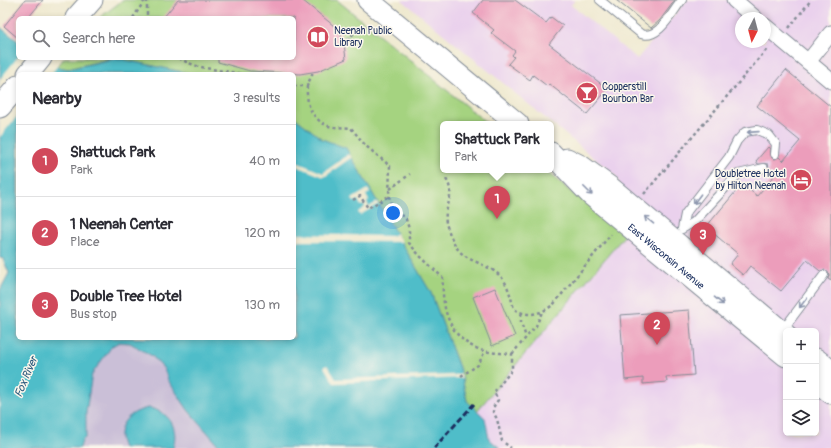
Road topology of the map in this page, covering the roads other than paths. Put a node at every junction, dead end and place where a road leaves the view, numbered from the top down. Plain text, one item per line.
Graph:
1 (92, 0) edge
2 (368, 0) edge
3 (600, 0) edge
4 (682, 0) edge
5 (734, 0) edge
6 (748, 12) edge
7 (78, 16) edge
8 (771, 31) edge
9 (831, 33) edge
10 (39, 60) edge
11 (808, 62) junction
12 (30, 72) edge
13 (831, 81) edge
14 (16, 88) edge
15 (0, 107) edge
16 (514, 121) edge
17 (554, 153) edge
18 (775, 154) dead end
19 (764, 168) dead end
20 (673, 241) junction
21 (824, 275) dead end
22 (787, 328) edge
23 (783, 332) edge
24 (783, 353) edge
25 (819, 362) edge
26 (831, 372) edge
27 (819, 383) edge
28 (831, 393) edge

1 - 7 main road
2 - 16 main road
3 - 4 lane
5 - 6 street
8 - 11 street
9 - 11 street
10 - 12 main road
11 - 13 street
14 - 15 main road
17 - 20 main road, East Wisconsin Avenue
18 -> 20 lane
19 - 20 lane
20 - 23 main road, East Wisconsin Avenue
20 -> 24 main road, East Wisconsin Avenue
21 -> 22 lane
25 - 26 main road
27 - 28 main road

